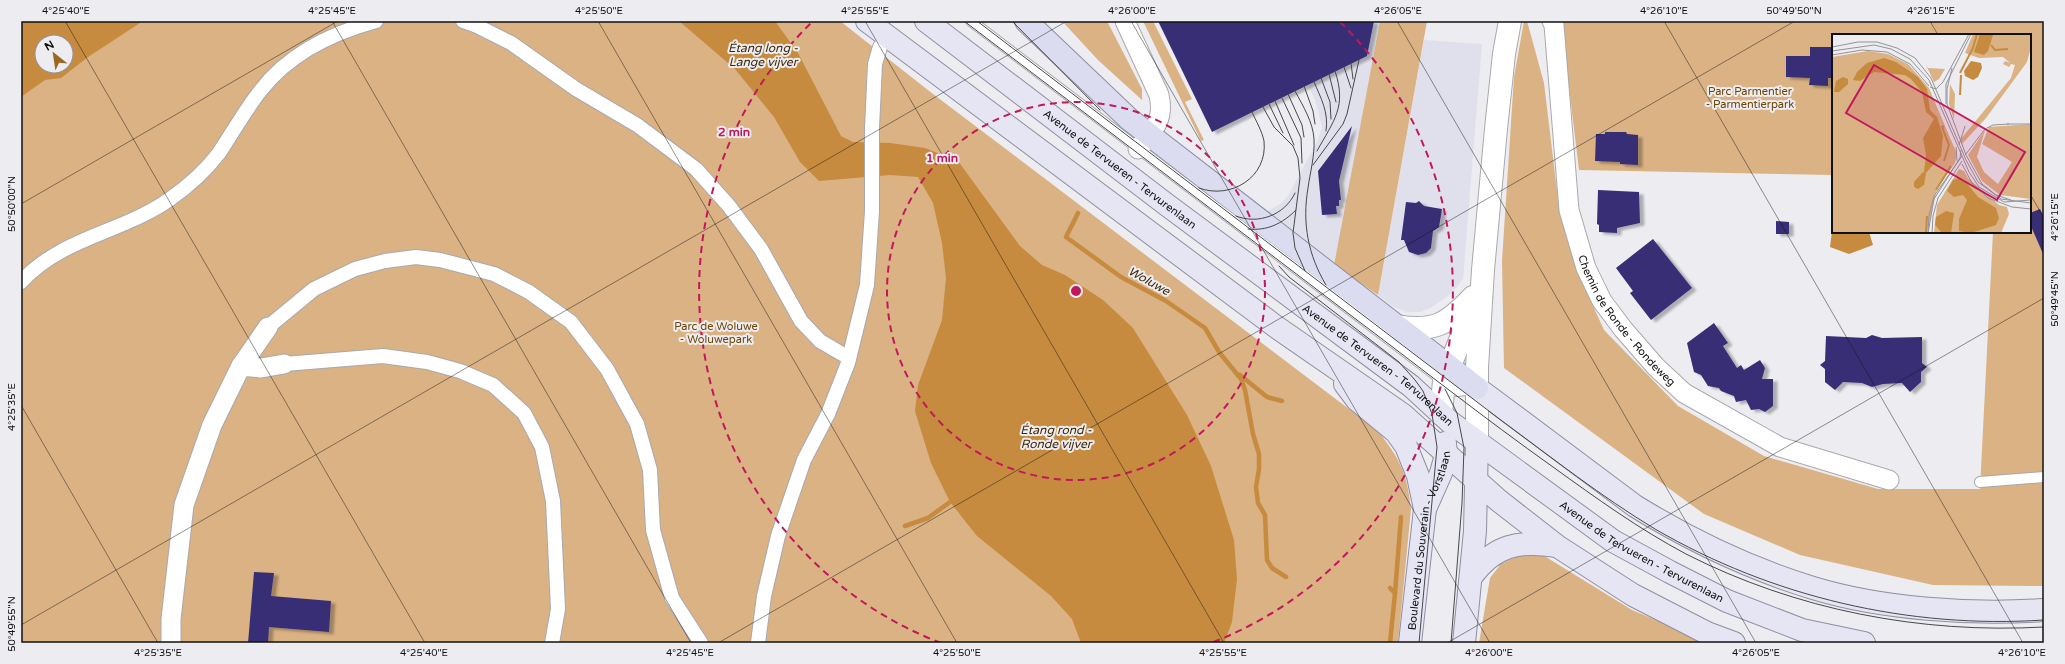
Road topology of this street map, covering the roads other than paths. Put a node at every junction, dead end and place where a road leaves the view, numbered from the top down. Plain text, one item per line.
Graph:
1 (376, 21) edge
2 (463, 21) edge
3 (867, 21) edge
4 (926, 21) edge
5 (971, 21) edge
6 (1026, 21) edge
7 (1124, 21) edge
8 (1510, 21) edge
9 (1552, 21) edge
10 (880, 47) dead end
11 (1144, 142) junction
12 (1483, 270) junction
13 (1299, 271) junction
14 (1326, 272) junction
15 (21, 282) edge
16 (1474, 296) junction
17 (1397, 326) junction
18 (268, 327) joint
19 (849, 358) junction
20 (284, 364) joint
21 (1330, 364) junction
22 (241, 366) junction
23 (1447, 374) junction
24 (1476, 388) junction
25 (1441, 414) junction
26 (1477, 442) junction
27 (1446, 455) junction
28 (2044, 477) edge
29 (1889, 480) dead end
30 (1476, 482) junction
31 (1980, 482) dead end
32 (1425, 509) junction
33 (1557, 546) junction
34 (1471, 577) junction
35 (2044, 610) edge
36 (171, 643) edge
37 (552, 643) edge
38 (701, 643) edge
39 (758, 643) edge
40 (1410, 643) edge
41 (1464, 643) edge
42 (1734, 643) edge
43 (1864, 643) edge

1 - 15 street
2 - 19 street
3 - 21 main road, Avenue de Tervueren - Tervurenlaan
4 - 25 main road, Avenue de Tervueren - Tervurenlaan
5 - 11 lane
6 - 11 highway
7 - 11 street
8 - 12 street
9 - 29 street, Chemin de Ronde - Rondeweg
10 - 19 street
11 - 13 lane
11 - 14 highway
12 - 16 street
12 - 24 street
13 - 14 lane
13 - 23 lane
14 - 17 highway
16 - 17 street
16 - 23 street
17 - 23 highway
18 - 22 street
18 - 38 street
19 - 39 street
20 - 22 street
20 - 37 street
21 - 27 main road, Avenue de Tervueren - Tervurenlaan
21 - 32 main road
22 - 36 street
23 - 24 highway
23 - 25 street
24 - 26 street
24 - 35 main road
25 - 26 main road, Avenue de Tervueren - Tervurenlaan
25 - 27 main road, Boulevard du Souverain - Vorstlaan
26 - 30 main road
26 - 43 main road, Avenue de Tervueren - Tervurenlaan
27 - 30 main road, Avenue de Tervueren - Tervurenlaan
27 - 32 main road, Boulevard du Souverain - Vorstlaan
28 - 31 lane
30 - 33 main road, Avenue de Tervueren - Tervurenlaan
30 - 34 main road
32 - 40 main road, Boulevard du Souverain - Vorstlaan
33 - 34 main road
33 - 42 main road, Avenue de Tervueren - Tervurenlaan
34 - 41 main road

